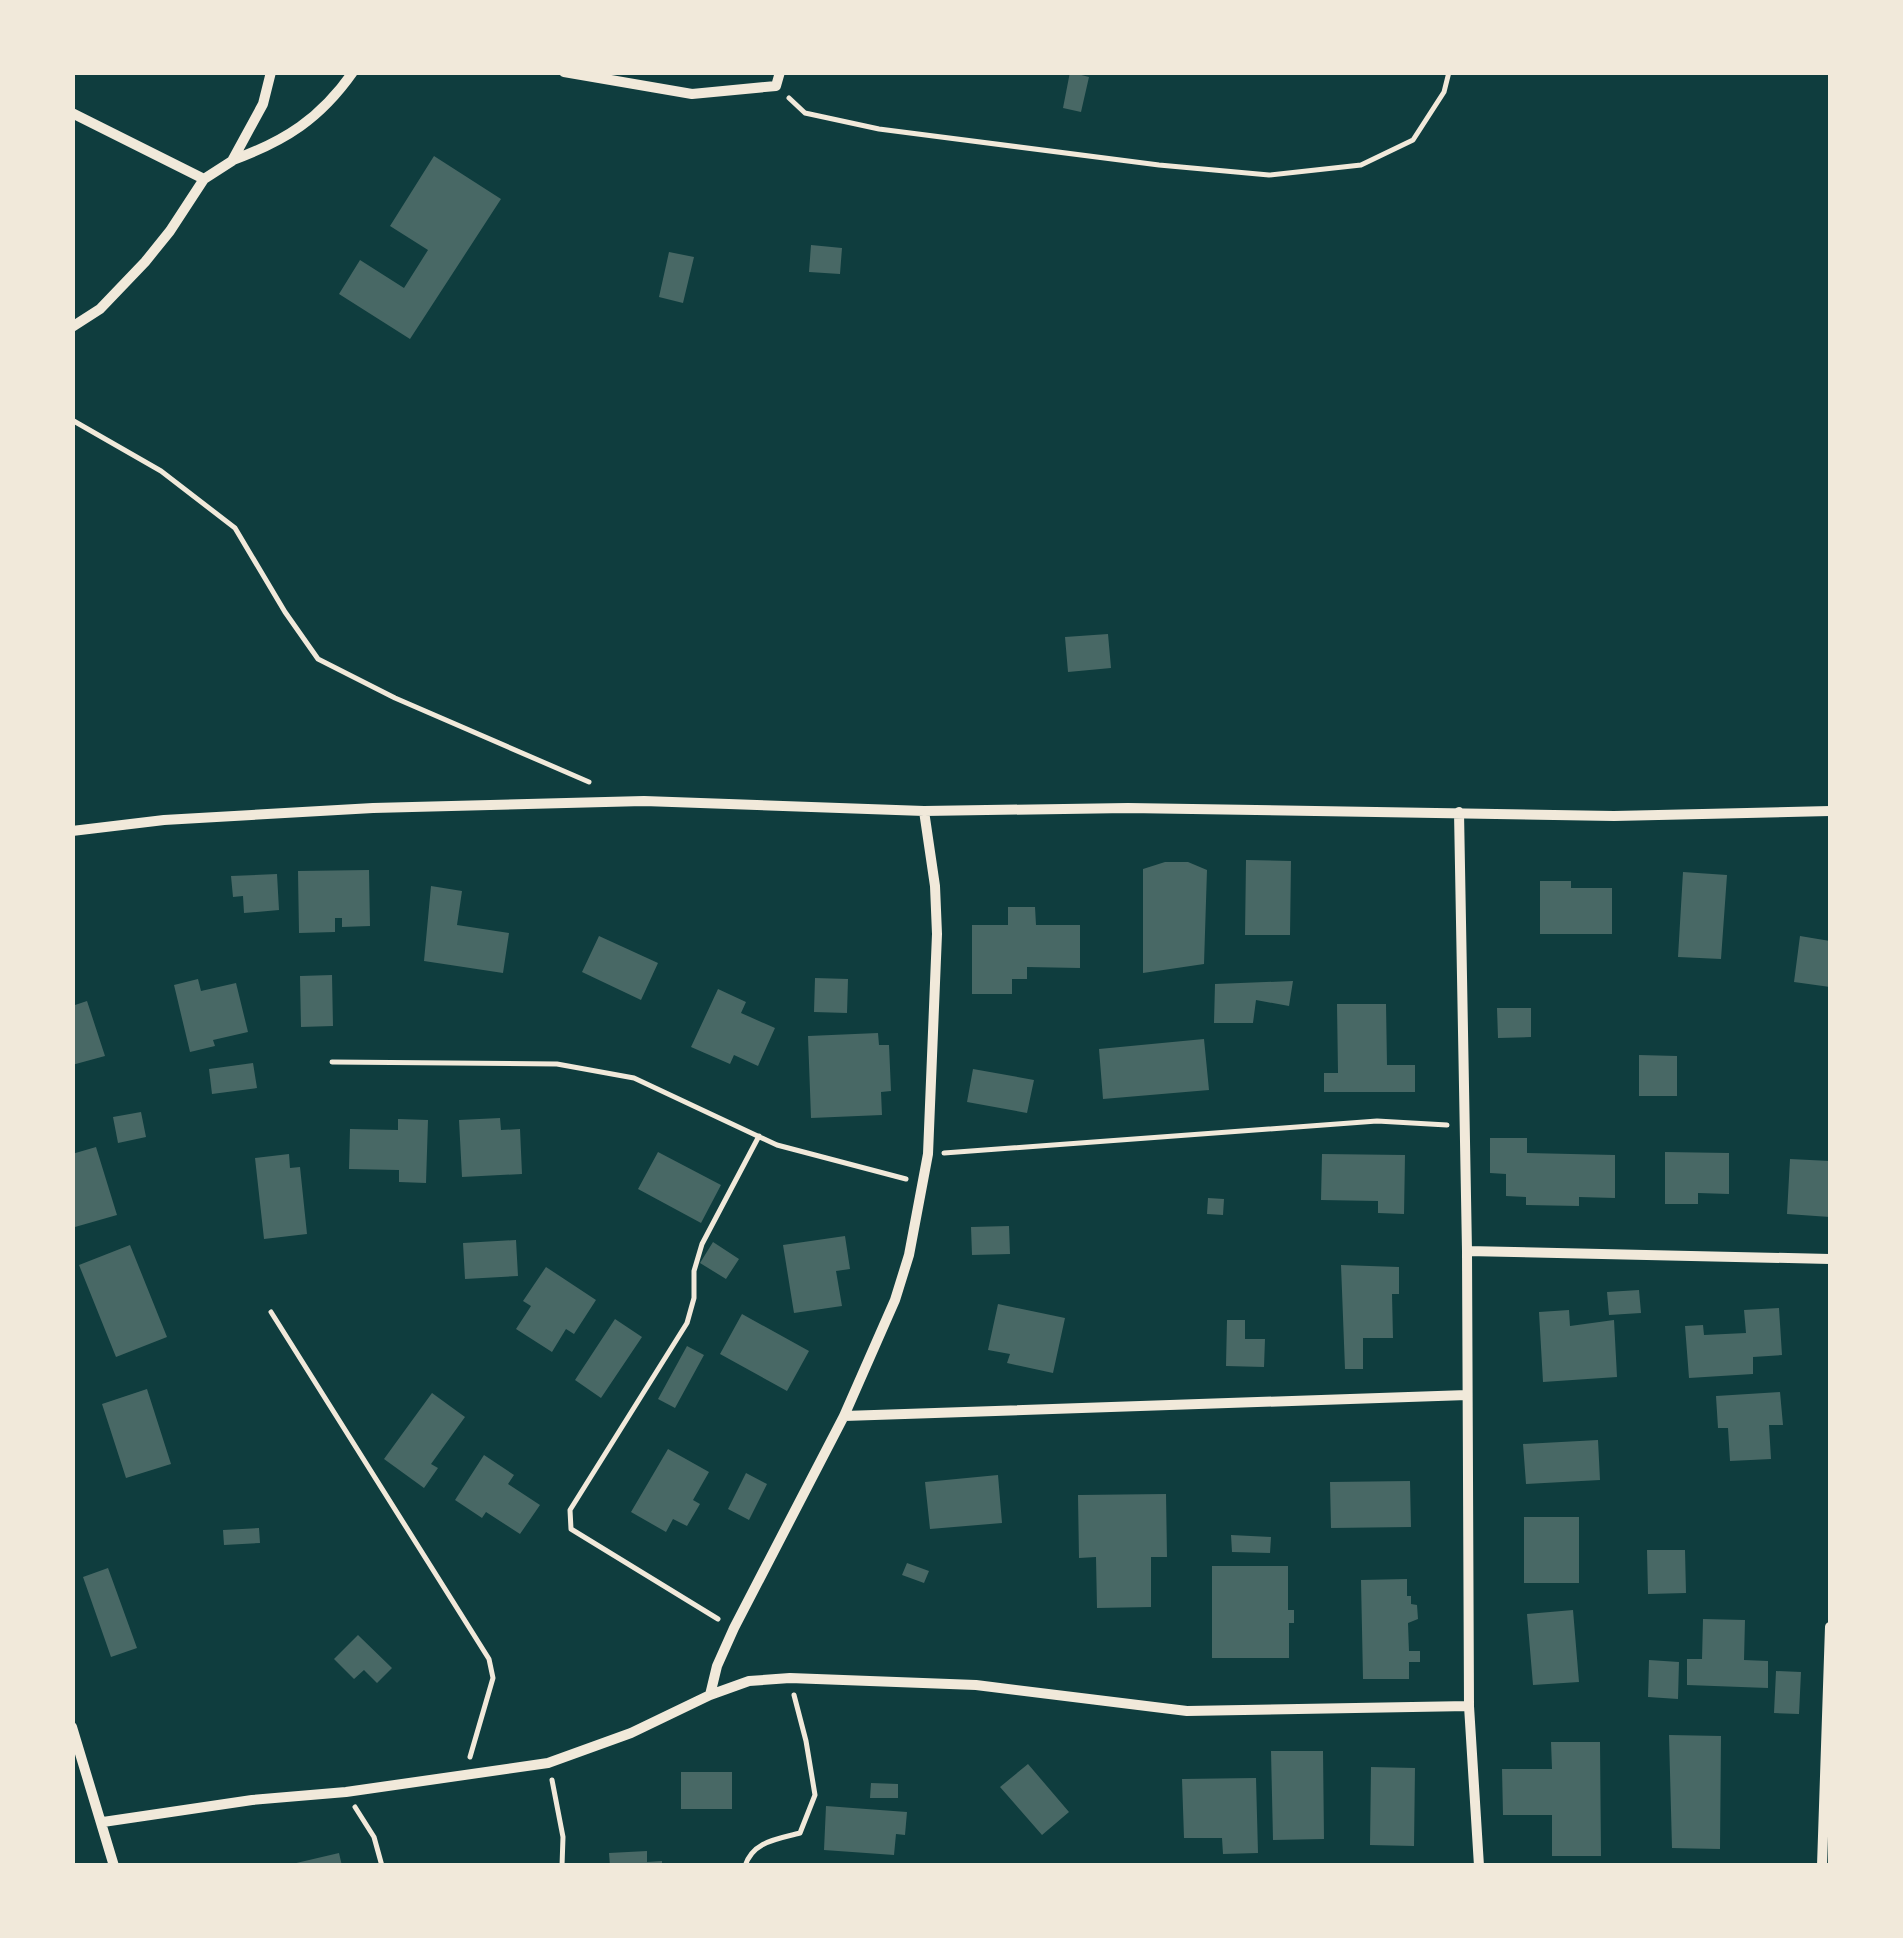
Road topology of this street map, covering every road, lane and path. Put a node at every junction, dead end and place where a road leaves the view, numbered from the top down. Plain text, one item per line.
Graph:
1 (271, 72) edge
2 (353, 72) edge
3 (564, 72) edge
4 (780, 72) edge
5 (1449, 72) edge
6 (776, 86) junction
7 (72, 113) edge
8 (232, 161) junction
9 (204, 179) junction
10 (72, 328) edge
11 (72, 420) edge
12 (594, 783) dead end
13 (924, 811) junction
14 (1830, 811) edge
15 (1459, 812) junction
16 (72, 831) edge
17 (332, 1062) dead end
18 (1465, 1127) junction
19 (759, 1136) junction
20 (928, 1154) junction
21 (923, 1184) junction
22 (1467, 1251) junction
23 (1830, 1259) edge
24 (271, 1312) dead end
25 (1467, 1395) junction
26 (844, 1416) junction
27 (734, 1628) junction
28 (1830, 1628) edge
29 (790, 1678) junction
30 (710, 1695) junction
31 (1469, 1706) junction
32 (1830, 1723) edge
33 (72, 1727) edge
34 (548, 1763) junction
35 (464, 1776) junction
36 (346, 1792) junction
37 (103, 1822) junction
38 (114, 1866) edge
39 (382, 1866) edge
40 (562, 1866) edge
41 (745, 1866) edge
42 (1479, 1866) edge
43 (1822, 1866) edge

1 - 8 street
2 - 8 street
3 - 6 street
4 - 6 street
5 - 6 path
7 - 9 street
8 - 9 street
9 - 10 street
11 - 12 path
13 - 15 street
13 - 16 street
13 - 20 street
14 - 15 street
15 - 18 street
17 - 19 path
18 - 20 path
18 - 22 street
19 - 21 path
19 - 27 path
20 - 21 street
21 - 26 street
22 - 23 street
22 - 25 street
24 - 35 path
25 - 26 street
25 - 31 street
26 - 27 street
27 - 30 street
28 - 32 street
29 - 30 street
29 - 31 street
29 - 41 path
30 - 34 street
31 - 42 street
32 - 43 street
33 - 37 street
34 - 35 street
34 - 40 path
35 - 36 street
36 - 37 street
36 - 39 path
37 - 38 street

